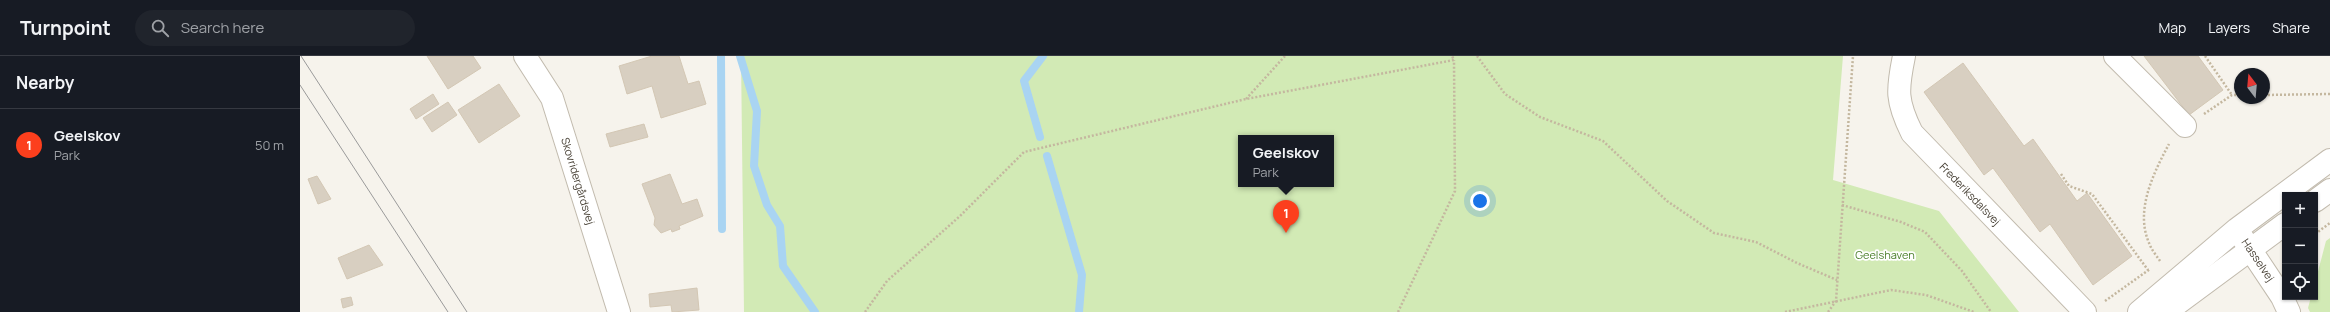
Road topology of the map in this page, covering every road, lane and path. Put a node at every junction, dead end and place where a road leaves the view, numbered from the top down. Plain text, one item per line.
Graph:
1 (525, 56) edge
2 (1285, 56) edge
3 (1452, 56) edge
4 (1477, 56) edge
5 (1853, 56) edge
6 (1904, 56) edge
7 (2115, 56) edge
8 (2206, 56) edge
9 (1454, 60) junction
10 (2330, 94) edge
11 (2232, 95) joint
12 (2270, 95) edge
13 (1246, 99) junction
14 (2185, 126) junction
15 (2330, 160) edge
16 (2062, 174) dead end
17 (2330, 190) edge
18 (2318, 199) edge
19 (1842, 206) junction
20 (2330, 223) edge
21 (2282, 226) edge
22 (2237, 229) junction
23 (2318, 232) edge
24 (2252, 249) junction
25 (2160, 261) dead end
26 (2148, 270) dead end
27 (1837, 280) junction
28 (1836, 301) junction
29 (619, 312) edge
30 (866, 312) edge
31 (1398, 312) edge
32 (1785, 312) edge
33 (1828, 312) edge
34 (1974, 312) edge
35 (1990, 312) edge
36 (2085, 312) edge
37 (2139, 312) edge
38 (2166, 312) edge
39 (2289, 312) edge

1 - 29 street, Skovridergårdsvej
2 - 13 path
3 - 9 path
4 - 27 path
5 - 19 path
6 - 36 street, Frederiksdalsvej
7 - 14 street
8 - 11 path
9 - 13 path
9 - 31 path
10 - 12 path
11 - 14 path
13 - 30 path
14 - 25 path
15 - 22 street
16 - 26 path
17 - 18 street
19 - 27 path
19 - 35 path
20 - 23 path
21 - 24 street
22 - 24 street, Hasselvej
22 - 37 street
24 - 38 street
24 - 39 street, Hasselvej
27 - 28 path
28 - 32 path
28 - 33 path
28 - 34 path

